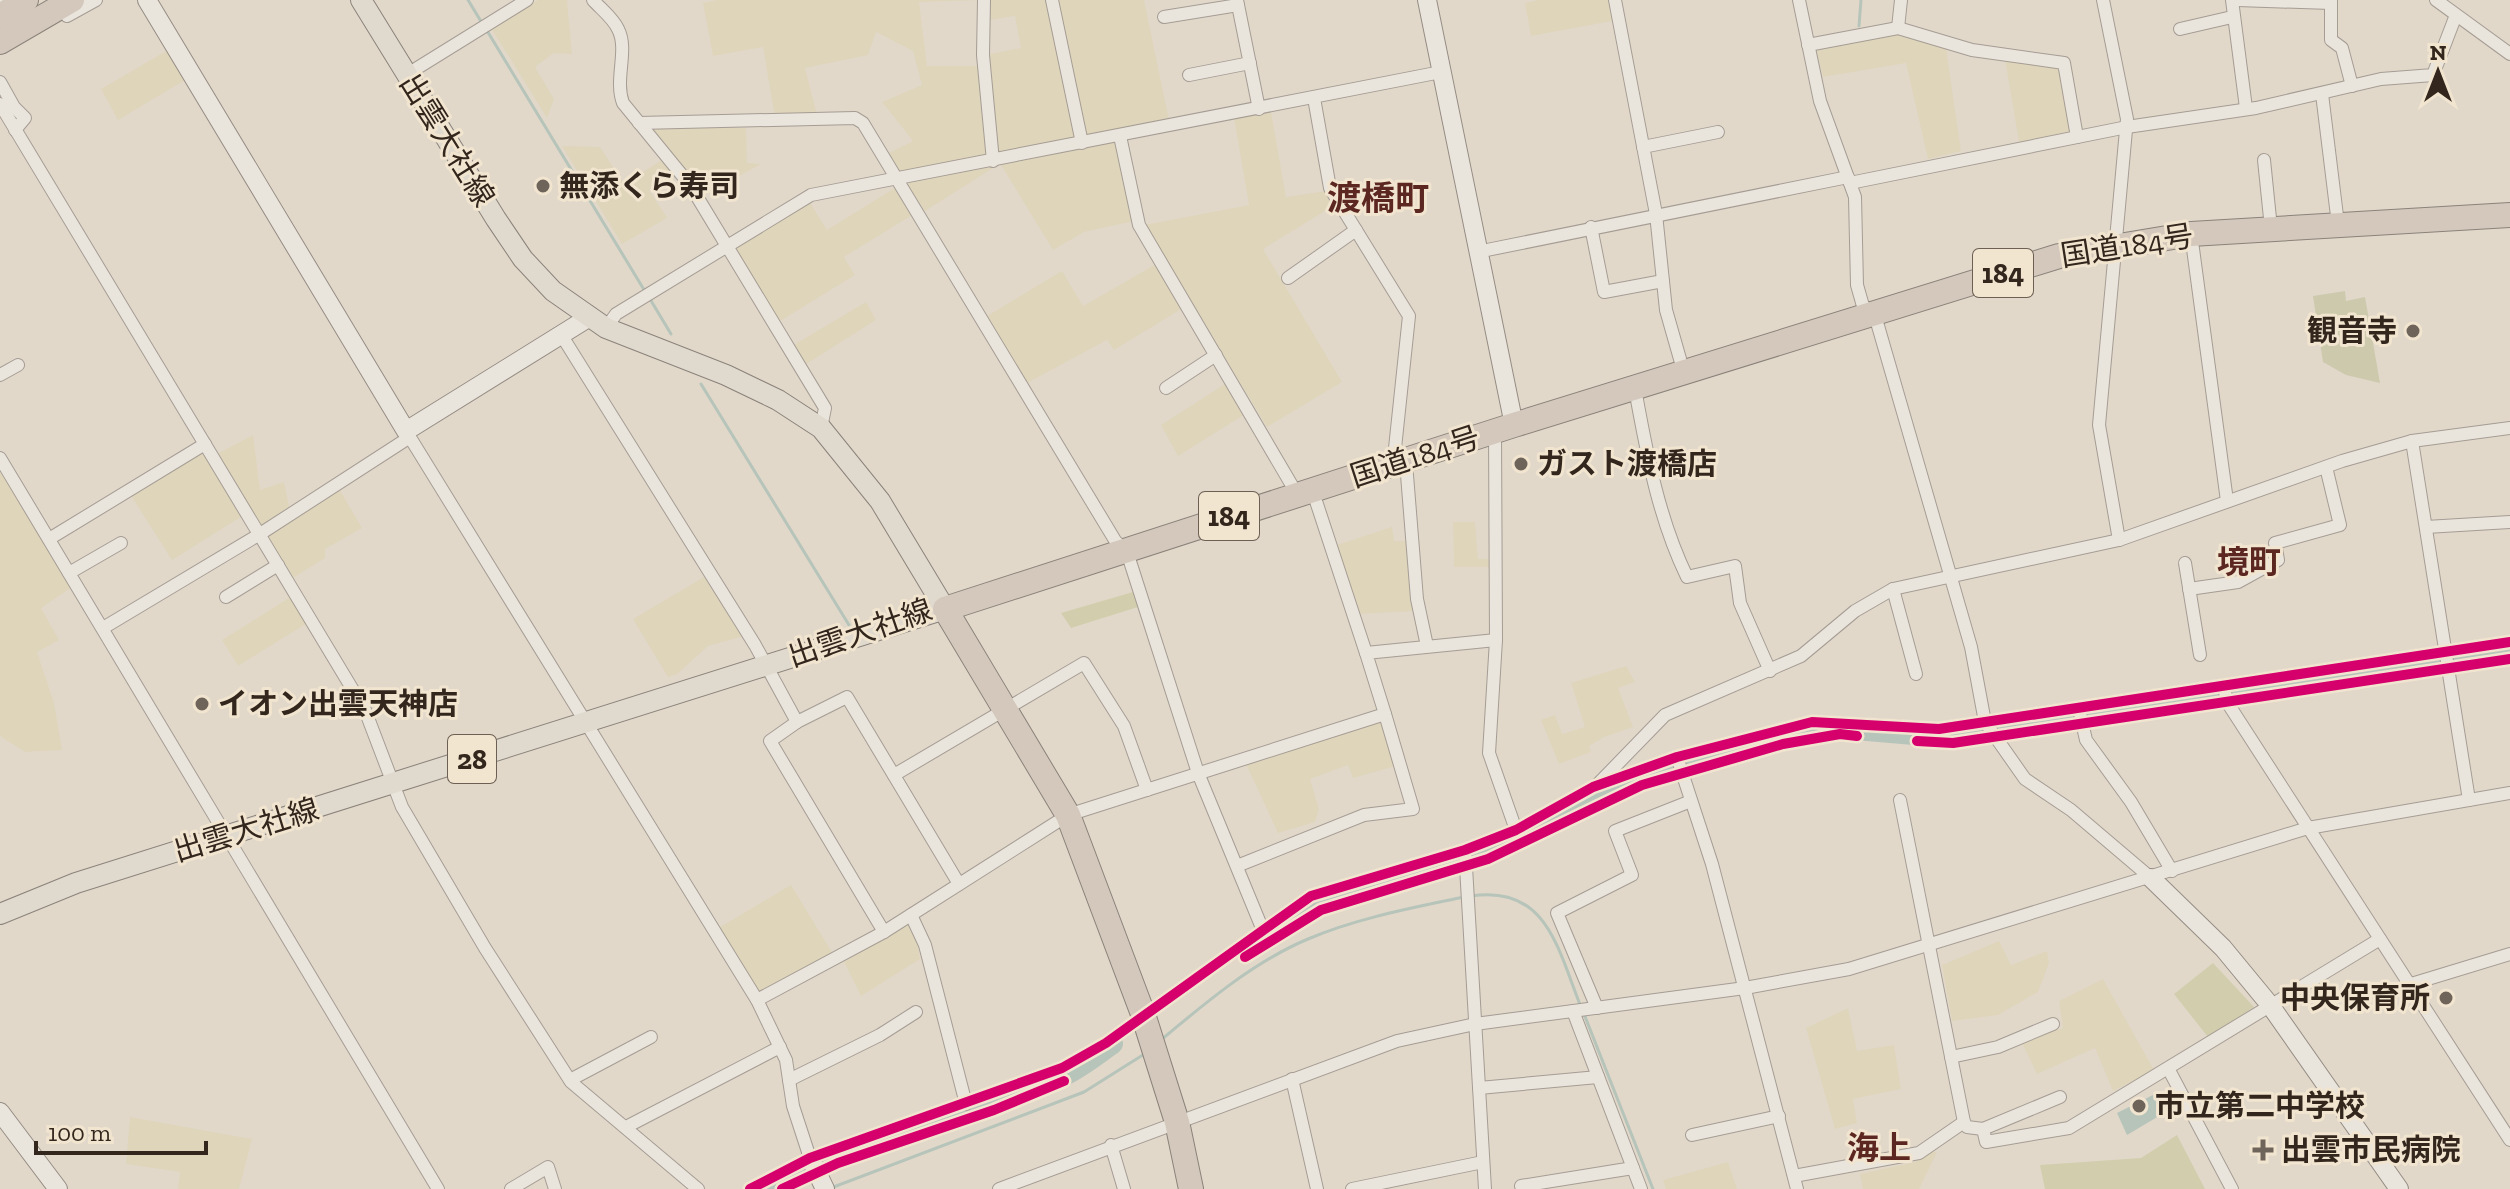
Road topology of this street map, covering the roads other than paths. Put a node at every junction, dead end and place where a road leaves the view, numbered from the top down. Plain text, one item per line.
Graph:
1 (26, 0) edge
2 (96, 0) edge
3 (147, 0) edge
4 (361, 0) edge
5 (527, 0) edge
6 (593, 0) edge
7 (984, 0) edge
8 (1052, 0) edge
9 (1427, 0) edge
10 (1615, 0) edge
11 (1799, 0) edge
12 (1901, 0) edge
13 (2103, 0) edge
14 (2235, 0) edge
15 (2436, 0) edge
16 (1238, 2) edge
17 (2331, 2) edge
18 (65, 9) edge
19 (2456, 15) junction
20 (0, 16) edge
21 (1164, 17) dead end
22 (2232, 17) junction
23 (1898, 28) junction
24 (2180, 29) dead end
25 (0, 42) edge
26 (1808, 45) junction
27 (2510, 54) edge
28 (0, 55) edge
29 (1250, 63) junction
30 (1441, 72) junction
31 (406, 75) junction
32 (1189, 75) dead end
33 (0, 82) edge
34 (2352, 86) junction
35 (2322, 94) junction
36 (1314, 98) junction
37 (0, 104) edge
38 (2246, 108) junction
39 (1259, 109) junction
40 (639, 123) junction
41 (2127, 127) junction
42 (15, 130) junction
43 (1718, 132) dead end
44 (1120, 136) junction
45 (2077, 137) junction
46 (1082, 143) junction
47 (1643, 147) junction
48 (2264, 160) dead end
49 (993, 161) junction
50 (899, 178) junction
51 (1849, 180) junction
52 (1656, 214) junction
53 (2510, 215) edge
54 (2338, 224) junction
55 (1591, 227) junction
56 (2271, 228) junction
57 (1356, 230) junction
58 (2191, 234) junction
59 (2115, 245) junction
60 (728, 248) junction
61 (1477, 252) junction
62 (1288, 278) dead end
63 (1663, 281) junction
64 (1874, 312) junction
65 (597, 323) junction
66 (562, 336) junction
67 (1216, 355) junction
68 (18, 365) dead end
69 (1684, 373) junction
70 (0, 375) edge
71 (1166, 388) dead end
72 (1635, 389) junction
73 (821, 428) junction
74 (1505, 428) junction
75 (2510, 428) edge
76 (408, 434) junction
77 (2412, 441) junction
78 (205, 444) junction
79 (0, 458) edge
80 (1401, 462) junction
81 (2326, 467) junction
82 (1305, 492) junction
83 (2227, 501) junction
84 (2510, 522) edge
85 (2426, 527) junction
86 (260, 534) junction
87 (49, 539) junction
88 (2119, 540) junction
89 (121, 543) dead end
90 (1126, 549) junction
91 (2185, 563) dead end
92 (278, 565) junction
93 (69, 573) junction
94 (1948, 575) junction
95 (1893, 589) junction
96 (2189, 589) junction
97 (226, 597) dead end
98 (945, 609) junction
99 (103, 628) junction
100 (1496, 640) junction
101 (2510, 642) edge
102 (1427, 646) junction
103 (2443, 651) junction
104 (1366, 653) junction
105 (2200, 655) dead end
106 (764, 665) junction
107 (1770, 671) junction
108 (1916, 674) dead end
109 (2224, 687) junction
110 (2079, 709) junction
111 (1005, 710) junction
112 (1385, 714) junction
113 (797, 722) junction
114 (1985, 722) junction
115 (583, 723) junction
116 (1677, 757) junction
117 (1198, 773) junction
118 (894, 775) junction
119 (392, 786) junction
120 (1593, 787) junction
121 (1147, 790) junction
122 (2510, 793) edge
123 (1900, 800) dead end
124 (2469, 800) junction
125 (1691, 801) junction
126 (1068, 815) junction
127 (2308, 828) junction
128 (1516, 830) junction
129 (229, 835) junction
130 (1465, 850) junction
131 (1237, 866) junction
132 (2172, 871) junction
133 (2151, 878) junction
134 (959, 884) junction
135 (0, 914) edge
136 (911, 915) junction
137 (1262, 928) junction
138 (884, 932) junction
139 (2380, 939) junction
140 (1928, 945) junction
141 (2510, 954) edge
142 (2408, 985) junction
143 (1745, 988) junction
144 (757, 1000) junction
145 (2270, 1005) junction
146 (1597, 1008) junction
147 (1573, 1011) junction
148 (916, 1012) dead end
149 (1475, 1024) junction
150 (2053, 1024) dead end
151 (1150, 1034) junction
152 (651, 1037) dead end
153 (780, 1047) junction
154 (1951, 1057) junction
155 (2169, 1070) junction
156 (1598, 1077) junction
157 (1292, 1079) junction
158 (570, 1080) junction
159 (789, 1080) junction
160 (1479, 1088) junction
161 (2060, 1097) dead end
162 (966, 1104) junction
163 (0, 1112) edge
164 (1779, 1116) junction
165 (1177, 1122) junction
166 (1964, 1122) junction
167 (626, 1127) junction
168 (1983, 1129) junction
169 (1692, 1135) dead end
170 (2510, 1140) edge
171 (1111, 1145) junction
172 (810, 1158) junction
173 (1483, 1162) junction
174 (1633, 1168) junction
175 (1796, 1183) edge
176 (1521, 1186) dead end
177 (58, 1189) edge
178 (438, 1189) edge
179 (511, 1189) edge
180 (555, 1189) edge
181 (698, 1189) edge
182 (750, 1189) edge
183 (825, 1189) edge
184 (999, 1189) edge
185 (1124, 1189) edge
186 (1191, 1189) edge
187 (1317, 1189) edge
188 (1352, 1189) edge
189 (1485, 1189) edge
190 (1641, 1189) edge
191 (2232, 1189) edge
192 (2399, 1189) edge

1 - 20 highway
2 - 18 street
3 - 76 street
4 - 31 main road, 出雲大社線
5 - 31 street
6 - 40 street
7 - 49 street
8 - 46 street
9 - 30 street
10 - 47 street
11 - 26 street
12 - 23 street
13 - 41 street
14 - 17 street
14 - 22 street
15 - 19 street
16 - 21 street
16 - 29 street
17 - 34 street
18 - 25 highway
18 - 28 street
19 - 27 street
19 - 34 street
22 - 24 street
22 - 38 street
23 - 26 street
23 - 45 street
26 - 51 street
29 - 32 street
29 - 39 street
30 - 36 street
30 - 61 street
31 - 65 main road, 出雲大社線
33 - 42 street
34 - 35 street
35 - 38 street
35 - 54 street
36 - 39 street
36 - 57 street
37 - 42 street
38 - 41 street
39 - 44 street
40 - 50 street
40 - 60 street
41 - 45 street
41 - 59 street
42 - 78 street
43 - 47 street
44 - 46 street
44 - 67 street
45 - 51 street
46 - 49 street
47 - 52 street
48 - 56 street
49 - 50 street
50 - 60 street
50 - 90 street
51 - 52 street
51 - 64 street
52 - 55 street
52 - 63 street
53 - 54 highway, 国道184号 / 184
54 - 56 highway, 国道184号 / 184
55 - 61 street
55 - 63 street
56 - 58 highway, 国道184号 / 184
57 - 62 street
57 - 80 street
58 - 59 highway, 国道184号 / 184
58 - 83 street
59 - 64 highway, 国道184号 / 184
59 - 88 street
60 - 65 street
60 - 73 street
61 - 74 street
63 - 69 street
64 - 69 highway, 国道184号 / 184
64 - 94 street
65 - 66 street
65 - 73 main road, 出雲大社線
66 - 76 street
66 - 106 street
67 - 71 street
67 - 82 street
68 - 70 street
69 - 72 highway, 国道184号 / 184
72 - 74 highway, 国道184号 / 184
72 - 107 street
73 - 98 main road, 出雲大社線
74 - 80 highway, 国道184号 / 184
74 - 100 street
75 - 77 street
76 - 86 street
76 - 115 street
77 - 81 street
77 - 85 street
78 - 86 street
78 - 87 street
79 - 87 street
80 - 82 highway, 国道184号 / 184
80 - 102 street
81 - 83 street
81 - 96 street
82 - 90 highway, 国道184号 / 184
82 - 104 street
83 - 88 street
84 - 85 street
85 - 103 street
86 - 92 street
86 - 99 street
87 - 93 street
88 - 94 street
89 - 93 street
90 - 98 highway, 国道184号 / 184
90 - 117 street
91 - 96 street
92 - 97 street
92 - 119 street
93 - 99 street
94 - 95 street
94 - 114 street
95 - 107 street
95 - 108 street
96 - 105 street
98 - 106 main road, 出雲大社線 / 28
98 - 111 highway
99 - 129 street
100 - 102 street
100 - 128 street
101 - 103 street
102 - 104 street
103 - 109 street
103 - 124 street
104 - 112 street
106 - 113 street
106 - 115 main road, 出雲大社線 / 28
107 - 120 street
109 - 110 street
109 - 127 street
110 - 114 street
110 - 132 street
111 - 118 street
111 - 121 street
111 - 126 highway
112 - 117 street
112 - 131 street
113 - 118 street
113 - 138 street
114 - 116 street
114 - 133 street
115 - 119 main road, 出雲大社線 / 28
115 - 144 street
116 - 120 street
116 - 125 street
117 - 121 street
117 - 131 street
118 - 134 street
119 - 129 main road, 出雲大社線 / 28
119 - 158 street
120 - 128 street
121 - 126 street
122 - 124 street
123 - 140 street
124 - 127 street
125 - 143 street
125 - 146 street
126 - 134 street
126 - 151 highway
127 - 132 street
127 - 139 street
128 - 130 street
129 - 135 main road, 出雲大社線 / 28
129 - 178 street
130 - 137 street
130 - 149 street
131 - 137 street
132 - 133 street
133 - 140 street
133 - 145 street
134 - 136 street
136 - 138 street
136 - 162 street
137 - 151 street
138 - 144 street
139 - 142 street
139 - 145 street
140 - 143 street
140 - 154 street
141 - 142 street
142 - 170 street
143 - 146 street
143 - 164 street
144 - 153 street
145 - 155 street
145 - 192 street
146 - 147 street
147 - 149 street
147 - 156 street
148 - 159 street
149 - 157 street
149 - 160 street
150 - 154 street
151 - 162 street
151 - 165 highway
152 - 158 street
153 - 159 street
153 - 167 street
154 - 166 street
155 - 168 street
155 - 191 street
156 - 160 street
156 - 174 street
157 - 165 street
157 - 187 street
158 - 167 street
159 - 172 street
160 - 173 street
161 - 168 street
162 - 172 street
163 - 177 street
164 - 169 street
164 - 175 street
165 - 171 street
165 - 186 highway
166 - 168 street
166 - 175 street
167 - 181 street
171 - 184 street
171 - 185 street
172 - 182 street
172 - 183 street
173 - 188 street
173 - 189 street
174 - 176 street
174 - 190 street
179 - 180 street

